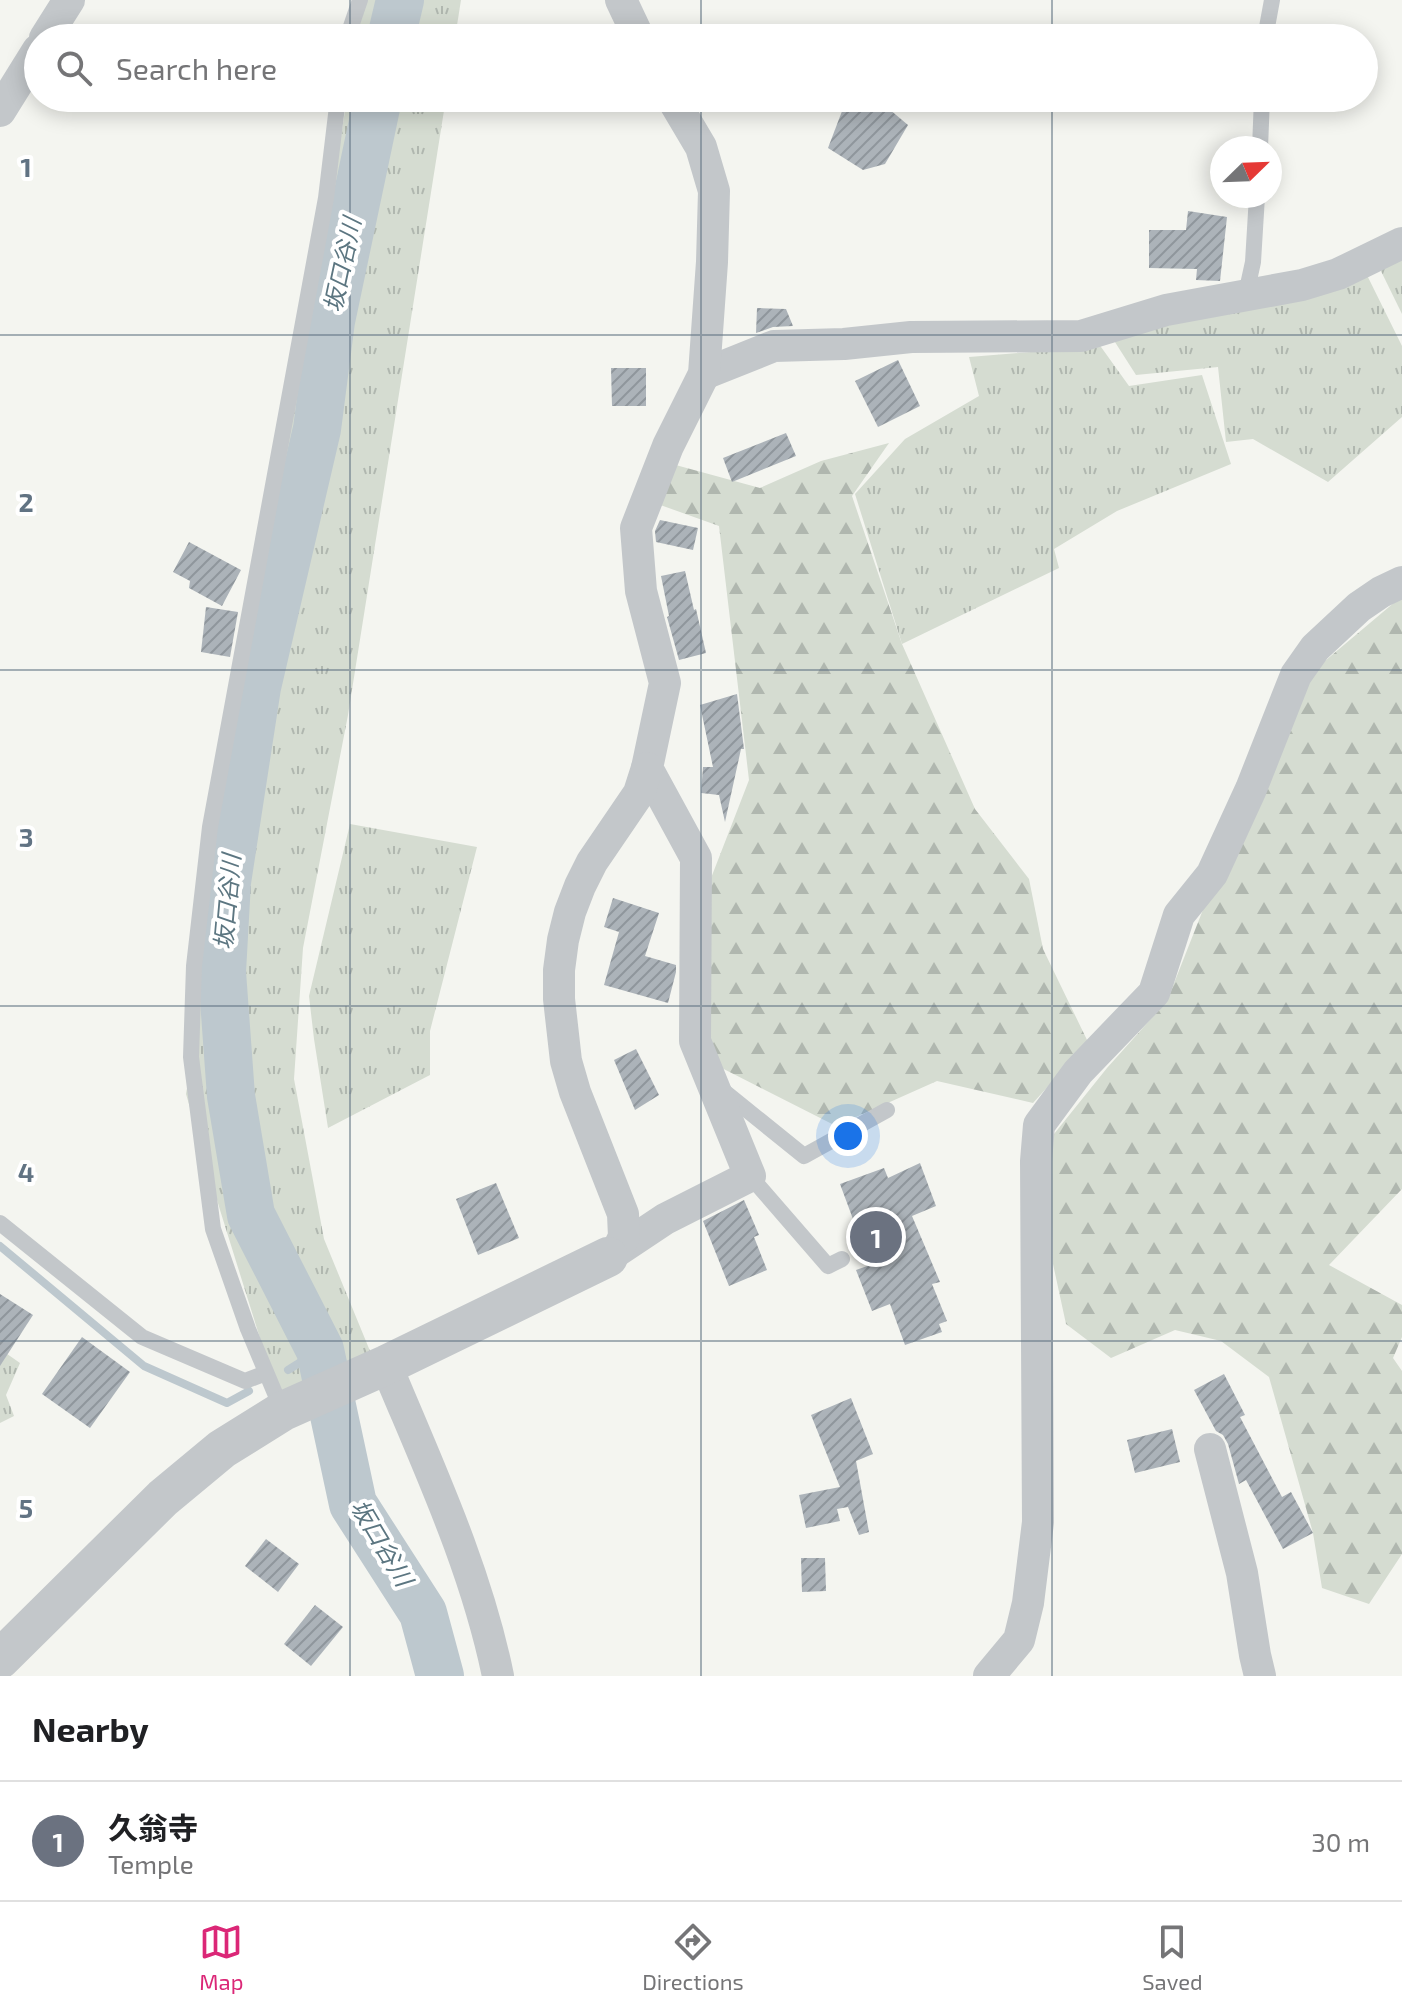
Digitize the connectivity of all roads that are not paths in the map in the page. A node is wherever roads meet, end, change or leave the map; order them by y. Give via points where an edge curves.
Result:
1 (69, 0) edge
2 (360, 0) edge
3 (621, 0) edge
4 (1272, 0) edge
5 (54, 24) edge
6 (352, 24) edge
7 (632, 24) edge
8 (1268, 24) edge
9 (24, 72) edge
10 (0, 111) edge
11 (336, 112) edge
12 (680, 112) edge
13 (1261, 112) edge
14 (1260, 136) edge
15 (1256, 208) edge
16 (1402, 243) edge
17 (1246, 294) junction
18 (704, 374) junction
19 (1402, 582) edge
20 (647, 768) junction
21 (711, 1080) junction
22 (887, 1110) dead end
23 (750, 1176) junction
24 (0, 1223) edge
25 (608, 1257) junction
26 (842, 1259) dead end
27 (380, 1367) junction
28 (266, 1373) junction
29 (291, 1408) junction
30 (1210, 1449) dead end
31 (0, 1659) edge
32 (498, 1676) edge
33 (989, 1676) edge
34 (1260, 1676) edge

1 - 5 street
2 - 6 lane
3 - 7 street
4 - 8 lane
9 - 10 street
11 - 28 lane via 326,198 210,827 194,966 191,1057 213,1229
12 - 18 street via 701,147 714,191
13 - 14 lane
15 - 17 lane
16 - 17 street via 1338,274
17 - 18 street via 1166,310 1081,336 911,337 774,346
18 - 20 street via 636,528 641,591 665,683
19 - 33 street via 1359,607 1315,648 1296,675 1212,874 1179,915 1154,993 1078,1072 1039,1125 1038,1522 1019,1640
20 - 21 street via 696,858 695,1041
20 - 25 street via 639,793 580,886 559,970 566,1061 623,1214 624,1237
21 - 22 lane via 804,1156
21 - 23 street
23 - 25 street via 665,1219
23 - 26 lane via 828,1266
24 - 28 lane via 142,1337 245,1381
25 - 27 street
27 - 29 street
27 - 32 street via 456,1535
28 - 29 lane
29 - 31 street via 222,1449 163,1498
30 - 34 street via 1242,1573

